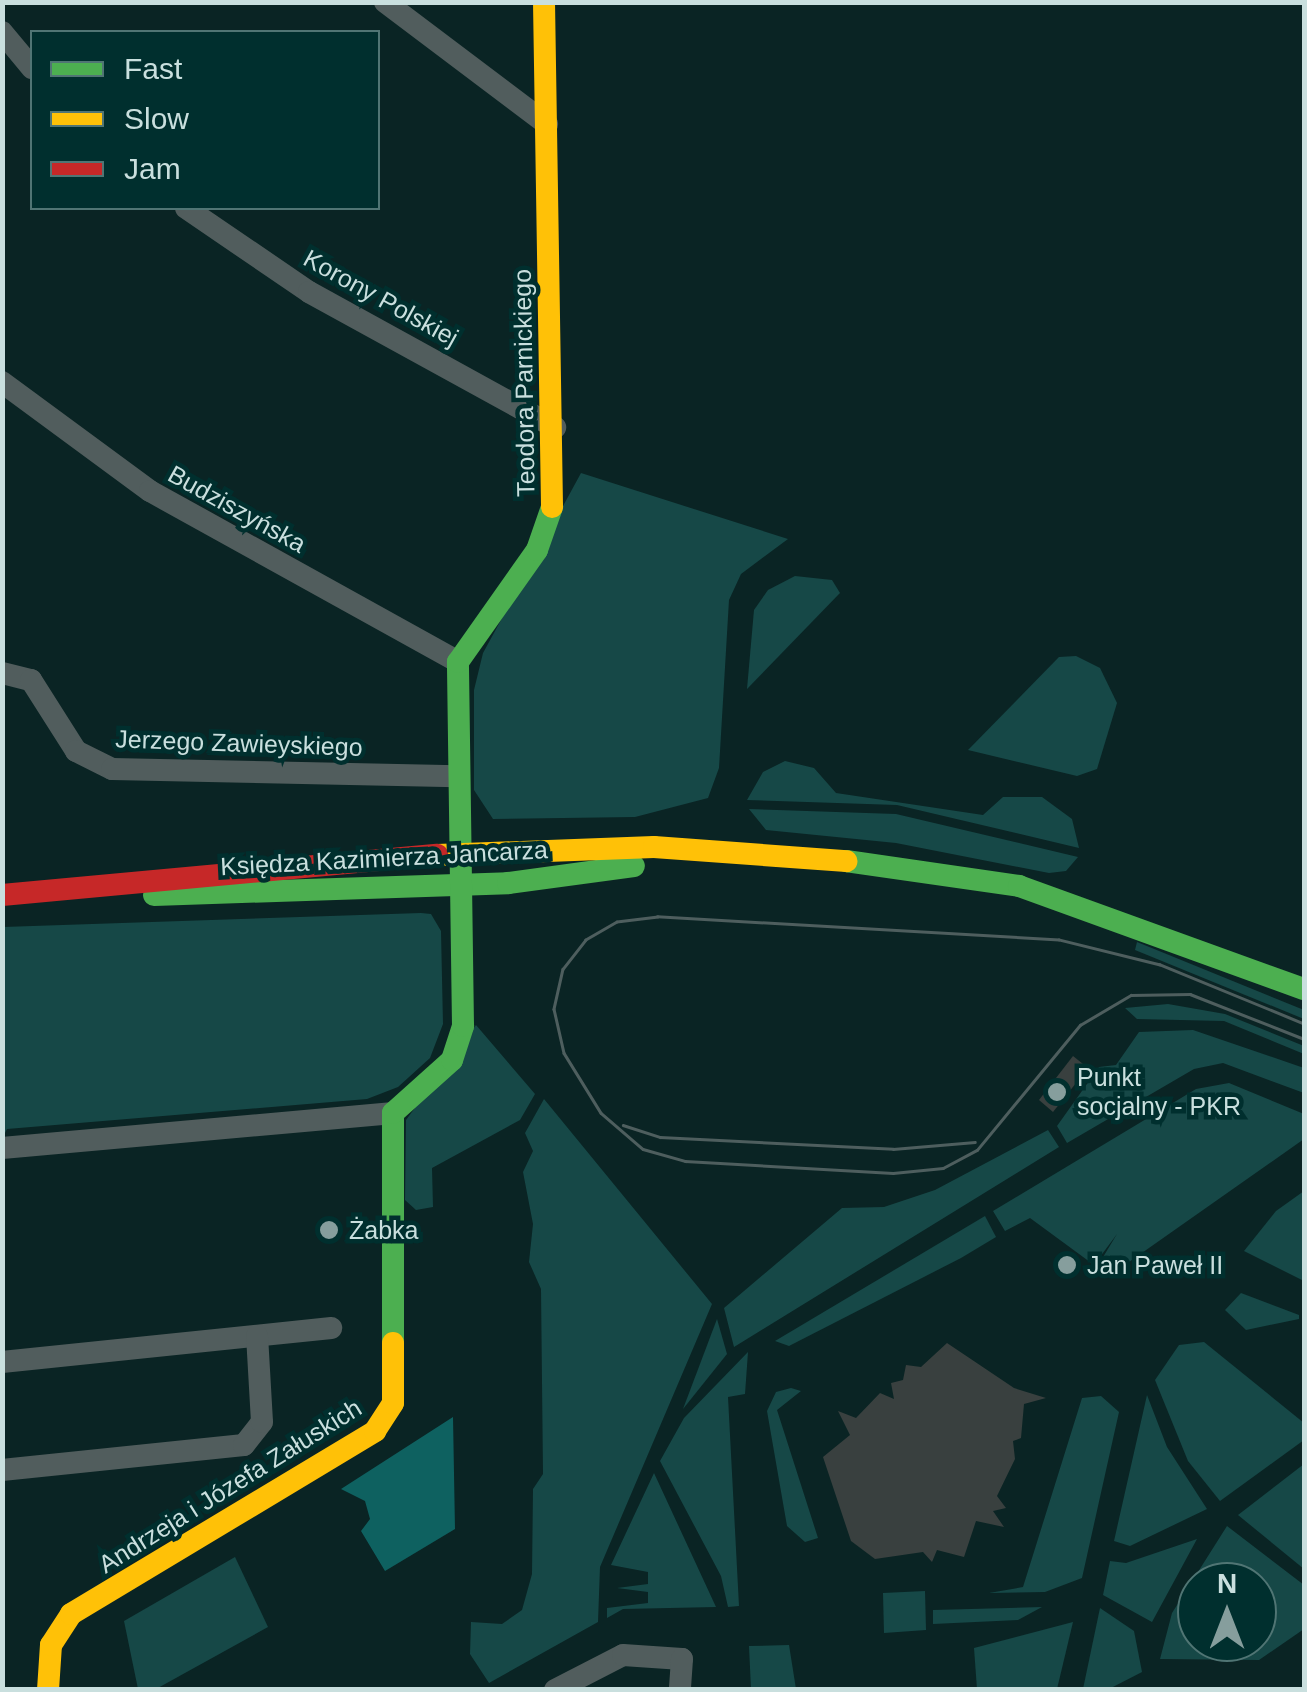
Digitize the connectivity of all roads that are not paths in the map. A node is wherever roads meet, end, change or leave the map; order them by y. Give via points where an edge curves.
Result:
1 (385, 2) edge
2 (544, 2) edge
3 (2, 32) edge
4 (30, 66) edge
5 (547, 124) junction
6 (189, 210) edge
7 (2, 382) edge
8 (555, 427) junction
9 (458, 662) junction
10 (2, 673) edge
11 (458, 776) junction
12 (732, 852) junction
13 (459, 854) junction
14 (460, 884) junction
15 (36, 893) junction
16 (2, 895) edge
17 (1304, 990) edge
18 (393, 1113) junction
19 (2, 1148) edge
20 (331, 1328) dead end
21 (257, 1336) junction
22 (2, 1362) edge
23 (2, 1470) edge
24 (48, 1690) edge
25 (555, 1690) edge
26 (680, 1690) edge

1 - 5 street
2 - 5 street, Teodora Parnickiego
3 - 4 street
5 - 8 street, Teodora Parnickiego
6 - 8 street, Korony Polskiej via 309,292
7 - 9 street, Budziszyńska via 150,492
8 - 9 street, Teodora Parnickiego via 549,525
9 - 11 street
10 - 11 street, Jerzego Zawieyskiego via 31,680 76,751 112,769
11 - 13 street
12 - 13 street, Księdza Kazimierza Jancarza
12 - 14 street, Księdza Kazimierza Jancarza
12 - 17 street, Księdza Kazimierza Jancarza via 842,856 1019,886
13 - 14 street
13 - 15 street, Księdza Kazimierza Jancarza
14 - 15 street, Księdza Kazimierza Jancarza via 200,896
14 - 18 street via 460,1041 438,1078
15 - 16 street, Księdza Kazimierza Jancarza
18 - 19 street
18 - 24 street, Andrzeja i Józefa Załuskich via 396,1382 385,1422 71,1614 51,1645
20 - 21 street
21 - 22 street
21 - 23 street via 262,1422 244,1445
25 - 26 street via 623,1655 682,1658

